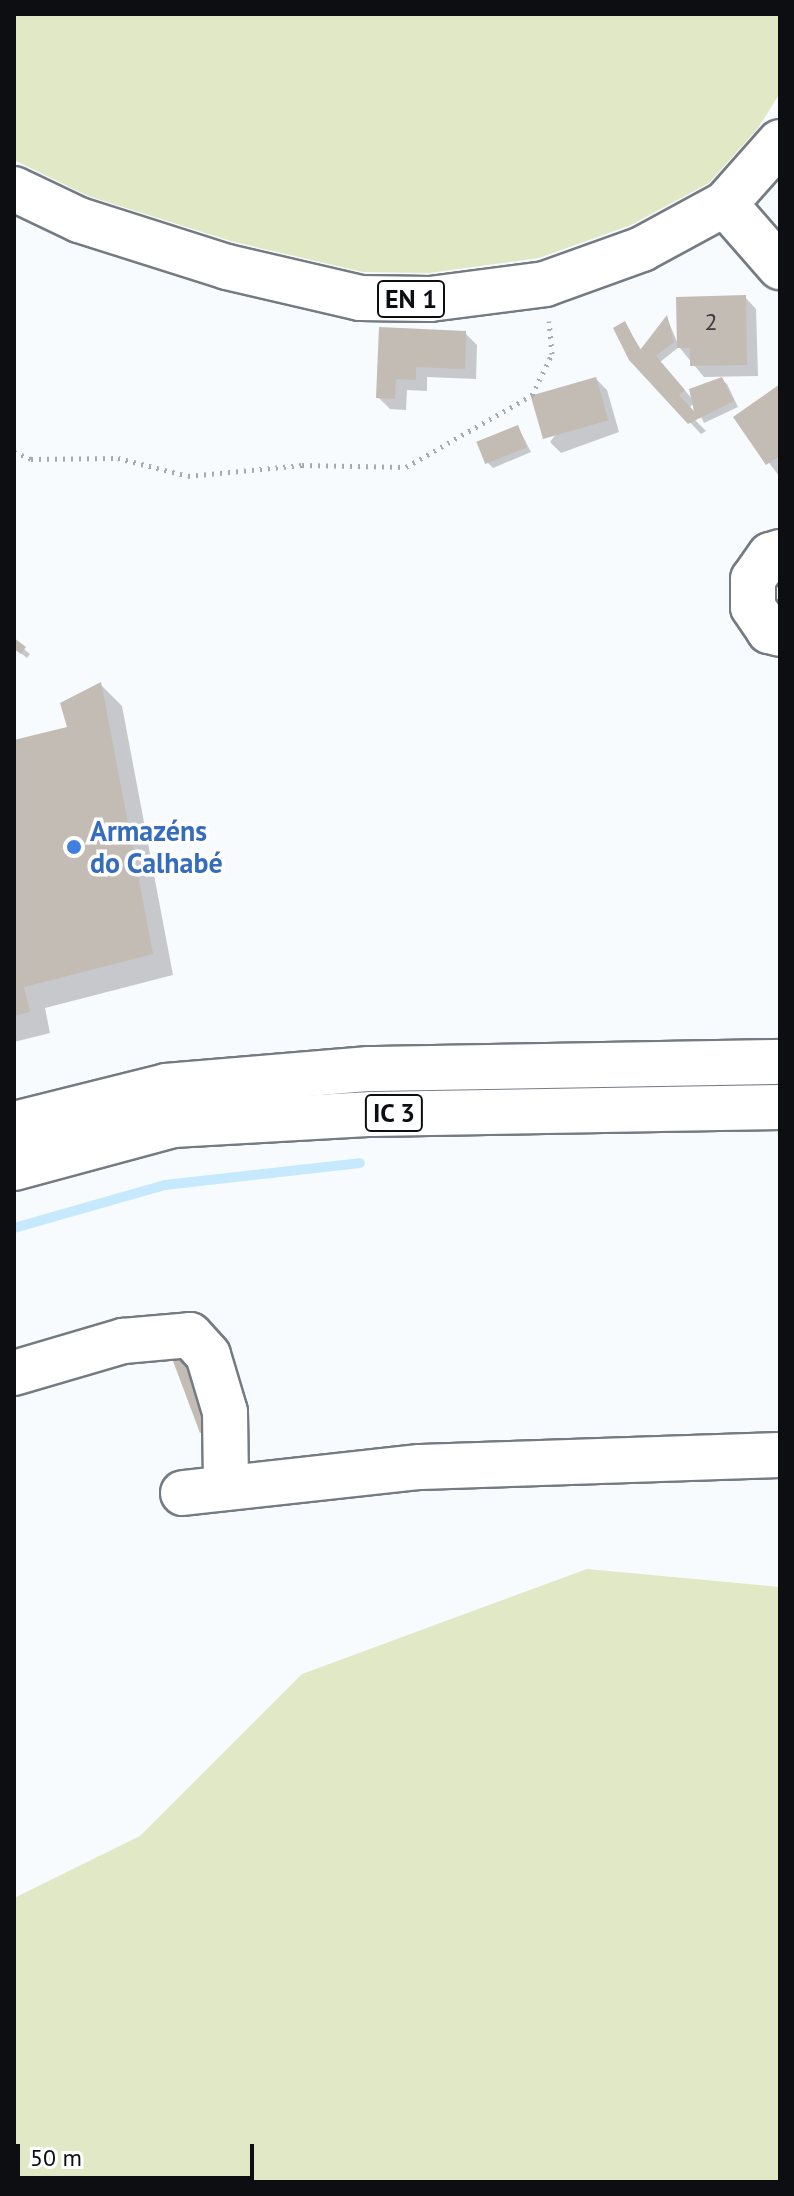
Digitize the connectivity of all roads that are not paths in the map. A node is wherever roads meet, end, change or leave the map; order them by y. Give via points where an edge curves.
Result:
1 (780, 142) edge
2 (14, 189) edge
3 (725, 204) junction
4 (780, 267) edge
5 (780, 552) edge
6 (780, 634) edge
7 (780, 1062) edge
8 (780, 1107) edge
9 (14, 1124) edge
10 (14, 1168) edge
11 (14, 1373) edge
12 (780, 1455) edge
13 (226, 1488) junction
14 (183, 1493) dead end

1 - 3 main road, EN 1
2 - 3 main road, EN 1 via 94,225 227,267 360,298 430,299 545,284 642,249
3 - 4 main road
5 - 6 main road via 770,555 753,579 753,607 769,631
7 - 9 main road, IC 3 via 353,1070 166,1086
8 - 10 main road, IC 3 via 372,1114 173,1125
11 - 13 main road via 123,1341 190,1335 208,1355 225,1412
12 - 13 main road via 420,1467
13 - 14 main road

